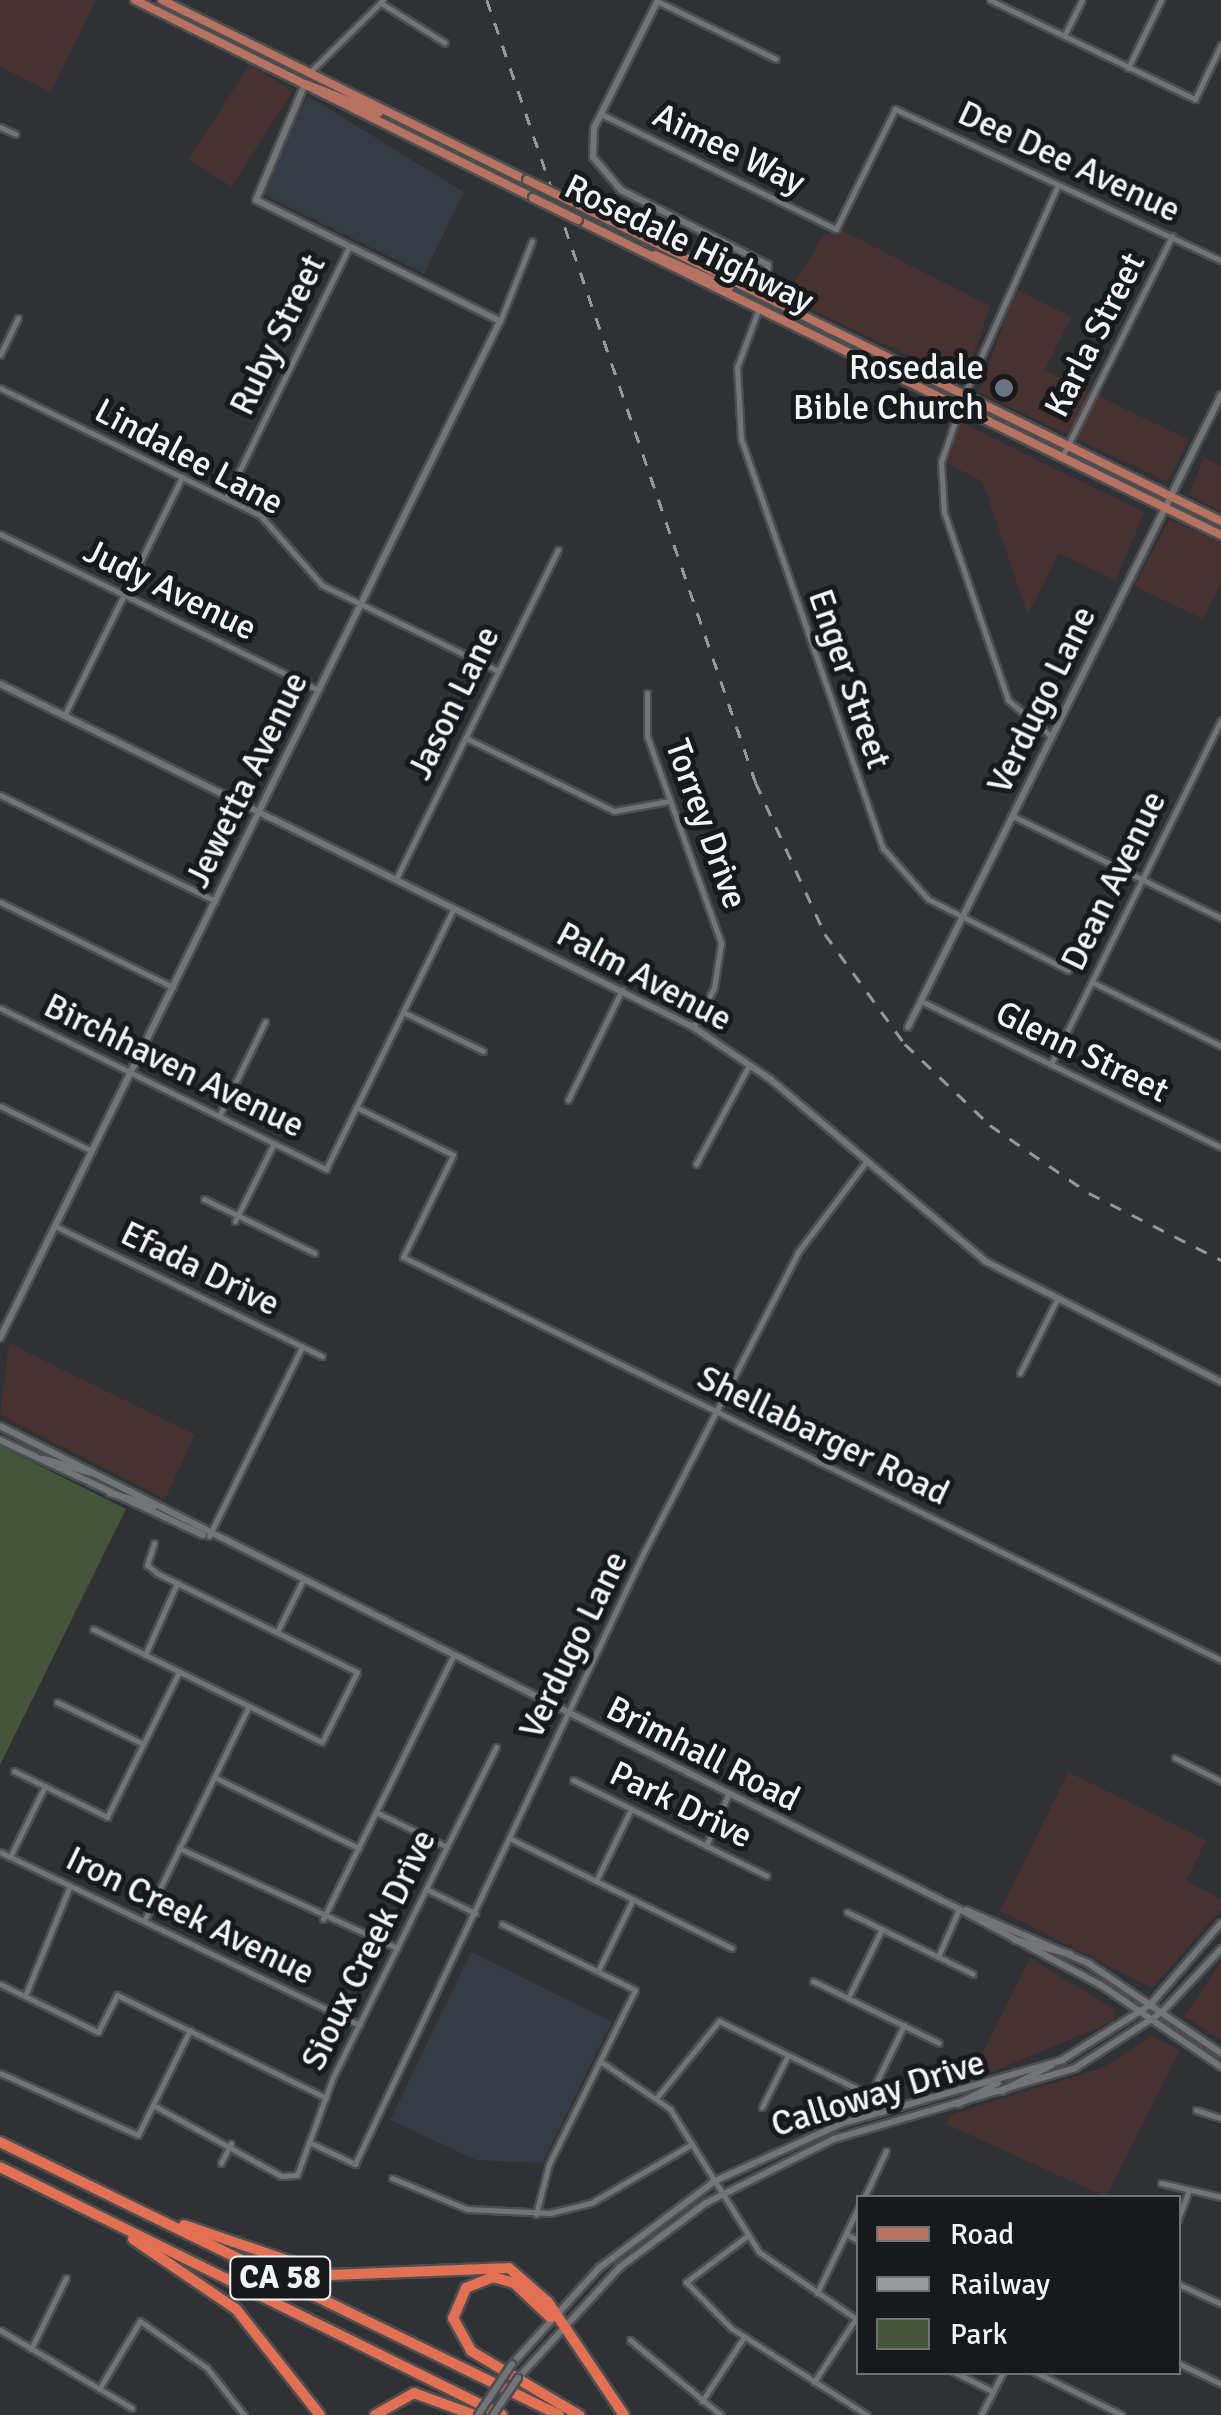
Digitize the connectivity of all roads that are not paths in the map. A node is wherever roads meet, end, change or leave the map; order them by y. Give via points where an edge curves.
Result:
1 (134, 0) edge
2 (162, 0) edge
3 (658, 0) edge
4 (990, 0) edge
5 (1082, 0) edge
6 (1161, 0) edge
7 (382, 1) edge
8 (1064, 36) junction
9 (444, 43) dead end
10 (1221, 45) edge
11 (228, 46) junction
12 (776, 60) dead end
13 (1128, 68) junction
14 (310, 72) junction
15 (305, 84) junction
16 (600, 114) junction
17 (0, 126) edge
18 (16, 134) dead end
19 (434, 135) junction
20 (1057, 188) junction
21 (836, 230) joint
22 (1172, 236) junction
23 (532, 241) dead end
24 (349, 247) junction
25 (646, 254) junction
26 (1221, 260) edge
27 (764, 297) junction
28 (758, 308) junction
29 (18, 318) dead end
30 (500, 321) junction
31 (834, 332) junction
32 (0, 355) edge
33 (881, 368) junction
34 (0, 388) edge
35 (964, 395) junction
36 (1221, 395) edge
37 (960, 406) junction
38 (1014, 421) junction
39 (1067, 446) junction
40 (1062, 456) junction
41 (182, 477) junction
42 (1170, 496) junction
43 (226, 498) junction
44 (1164, 507) junction
45 (1221, 521) edge
46 (0, 534) edge
47 (1221, 534) edge
48 (558, 550) dead end
49 (124, 594) junction
50 (361, 604) junction
51 (498, 672) junction
52 (0, 684) edge
53 (318, 690) junction
54 (647, 693) dead end
55 (64, 716) junction
56 (1221, 720) edge
57 (1052, 737) junction
58 (465, 738) junction
59 (1, 798) edge
60 (669, 801) junction
61 (259, 810) junction
62 (1013, 816) junction
63 (396, 879) junction
64 (1142, 879) junction
65 (215, 901) junction
66 (0, 902) edge
67 (454, 908) junction
68 (962, 918) junction
69 (1221, 918) edge
70 (1068, 970) dead end
71 (1092, 982) junction
72 (173, 987) junction
73 (622, 990) junction
74 (922, 1001) junction
75 (0, 1008) edge
76 (403, 1012) junction
77 (265, 1022) dead end
78 (693, 1026) junction
79 (908, 1028) dead end
80 (1221, 1046) edge
81 (482, 1051) dead end
82 (750, 1064) junction
83 (1051, 1064) junction
84 (131, 1072) junction
85 (568, 1100) dead end
86 (0, 1106) edge
87 (356, 1108) junction
88 (219, 1116) junction
89 (274, 1143) junction
90 (1221, 1147) edge
91 (92, 1151) junction
92 (866, 1163) junction
93 (696, 1164) dead end
94 (204, 1198) dead end
95 (235, 1221) junction
96 (56, 1226) junction
97 (314, 1253) dead end
98 (1056, 1301) junction
99 (0, 1338) edge
100 (302, 1347) junction
101 (322, 1356) dead end
102 (1020, 1373) dead end
103 (1221, 1382) edge
104 (719, 1412) junction
105 (0, 1426) edge
106 (0, 1440) edge
107 (38, 1458) junction
108 (94, 1472) junction
109 (110, 1494) junction
110 (160, 1506) junction
111 (209, 1536) junction
112 (154, 1543) dead end
113 (302, 1582) junction
114 (178, 1583) junction
115 (93, 1629) dead end
116 (277, 1632) junction
117 (145, 1655) junction
118 (452, 1656) junction
119 (1221, 1660) edge
120 (179, 1672) junction
121 (57, 1702) dead end
122 (249, 1706) junction
123 (567, 1714) junction
124 (143, 1744) junction
125 (496, 1747) dead end
126 (1174, 1758) dead end
127 (14, 1771) dead end
128 (214, 1777) junction
129 (573, 1780) dead end
130 (1221, 1781) edge
131 (45, 1786) junction
132 (728, 1795) junction
133 (631, 1809) junction
134 (376, 1812) junction
135 (510, 1839) junction
136 (706, 1846) junction
137 (446, 1847) junction
138 (180, 1848) junction
139 (358, 1848) junction
140 (0, 1852) edge
141 (10, 1857) junction
142 (767, 1876) dead end
143 (596, 1880) junction
144 (70, 1886) junction
145 (426, 1889) junction
146 (633, 1899) junction
147 (959, 1908) junction
148 (848, 1912) dead end
149 (475, 1913) junction
150 (144, 1919) junction
151 (323, 1919) junction
152 (1221, 1923) edge
153 (502, 1924) dead end
154 (882, 1929) junction
155 (1009, 1939) junction
156 (397, 1948) junction
157 (732, 1948) dead end
158 (1221, 1949) edge
159 (1070, 1954) junction
160 (938, 1956) junction
161 (598, 1971) junction
162 (973, 1974) dead end
163 (813, 1981) dead end
164 (0, 1984) edge
165 (24, 1996) junction
166 (848, 1998) junction
167 (1150, 2005) junction
168 (1139, 2013) junction
169 (1162, 2013) junction
170 (1151, 2021) junction
171 (359, 2025) junction
172 (904, 2025) junction
173 (190, 2030) junction
174 (939, 2042) dead end
175 (1221, 2053) edge
176 (788, 2054) junction
177 (600, 2061) junction
178 (1052, 2064) junction
179 (1221, 2067) edge
180 (0, 2073) edge
181 (999, 2082) junction
182 (1000, 2094) junction
183 (658, 2096) junction
184 (326, 2098) junction
185 (958, 2104) junction
186 (153, 2105) junction
187 (762, 2107) dead end
188 (1196, 2110) dead end
189 (1221, 2118) edge
190 (0, 2142) edge
191 (231, 2143) junction
192 (313, 2144) junction
193 (692, 2144) junction
194 (886, 2151) dead end
195 (221, 2162) dead end
196 (0, 2167) edge
197 (392, 2178) dead end
198 (715, 2181) junction
199 (1161, 2183) dead end
200 (1189, 2190) junction
201 (722, 2194) junction
202 (865, 2195) edge
203 (1221, 2197) edge
204 (126, 2204) junction
205 (1181, 2211) edge
206 (856, 2212) edge
207 (536, 2214) junction
208 (108, 2222) junction
209 (846, 2234) junction
210 (747, 2236) junction
211 (856, 2239) edge
212 (66, 2278) dead end
213 (1181, 2285) edge
214 (816, 2293) junction
215 (1221, 2304) edge
216 (553, 2314) junction
217 (856, 2318) edge
218 (856, 2320) edge
219 (562, 2323) junction
220 (0, 2330) edge
221 (744, 2337) junction
222 (630, 2340) dead end
223 (31, 2349) junction
224 (1181, 2364) edge
225 (960, 2375) edge
226 (1001, 2375) edge
227 (1040, 2375) edge
228 (814, 2382) junction
229 (1221, 2384) edge
230 (99, 2389) junction
231 (992, 2391) junction
232 (702, 2402) junction
233 (132, 2408) dead end
234 (244, 2415) edge
235 (320, 2415) edge
236 (375, 2415) edge
237 (476, 2415) edge
238 (492, 2415) edge
239 (502, 2415) edge
240 (560, 2415) edge
241 (579, 2415) edge
242 (624, 2415) edge
243 (721, 2415) edge
244 (867, 2415) edge
245 (981, 2415) edge
246 (1122, 2415) edge

1 - 11 main road, Rosedale Highway
2 - 14 main road, Rosedale Highway
3 - 12 street
3 - 16 street
4 - 8 street
5 - 8 street
6 - 13 street
7 - 9 street
7 - 14 street
8 - 13 street
10 - 13 street via 1195,99
11 - 14 main road
11 - 15 main road, Rosedale Highway
14 - 19 main road, Rosedale Highway
15 - 19 main road
15 - 24 street via 256,200
15 - 25 main road, Rosedale Highway, bridge
16 - 21 street, Aimee Way
16 - 27 street via 592,148 606,179 766,264 772,276
17 - 18 street
19 - 27 main road, Rosedale Highway, bridge
20 - 21 street, Dee Dee Avenue via 896,109
20 - 22 street, Dee Dee Avenue
20 - 35 street
22 - 26 street, Dee Dee Avenue
22 - 39 street, Karla Street
23 - 30 street, Jewetta Avenue
24 - 30 street
24 - 43 street, Ruby Street
25 - 27 main road
25 - 28 main road, Rosedale Highway
27 - 31 main road, Rosedale Highway
28 - 31 main road
28 - 33 main road, Rosedale Highway
28 - 68 street, Enger Street via 736,381 741,439 876,835 906,881
29 - 32 street
30 - 50 street, Jewetta Avenue
31 - 35 main road, Rosedale Highway
33 - 35 main road
33 - 37 main road, Rosedale Highway
34 - 41 street, Lindalee Lane
35 - 38 main road, Rosedale Highway
36 - 42 street, Verdugo Lane
37 - 38 main road
37 - 40 main road, Rosedale Highway
37 - 57 street via 941,462 944,512 1008,700
38 - 39 main road, Rosedale Highway
39 - 40 street, Karla Street
39 - 42 main road, Rosedale Highway
40 - 44 main road, Rosedale Highway
41 - 43 street, Lindalee Lane
41 - 49 street
42 - 44 street, Verdugo Lane
42 - 45 main road, Rosedale Highway
43 - 50 street, Lindalee Lane via 277,528 316,580
44 - 47 main road, Rosedale Highway
44 - 57 street, Verdugo Lane
46 - 49 street, Judy Avenue
48 - 51 street, Jason Lane
49 - 53 street, Judy Avenue
49 - 55 street
50 - 51 street, Lindalee Lane
50 - 53 street, Jewetta Avenue
51 - 58 street, Jason Lane
52 - 55 street, Palm Avenue
53 - 61 street, Jewetta Avenue
54 - 60 street, Torrey Drive via 645,727
55 - 61 street, Palm Avenue
56 - 64 street, Dean Avenue
57 - 62 street, Verdugo Lane
58 - 60 street via 614,811
58 - 63 street, Jason Lane
59 - 65 street
60 - 78 street, Torrey Drive via 720,943 714,988
61 - 63 street, Palm Avenue
61 - 65 street, Jewetta Avenue
62 - 64 street
62 - 68 street, Verdugo Lane
63 - 67 street, Palm Avenue
64 - 69 street
64 - 71 street, Dean Avenue
65 - 72 street, Jewetta Avenue
66 - 72 street
67 - 73 street, Palm Avenue
67 - 76 street
68 - 70 street, Enger Street
68 - 74 street, Verdugo Lane
71 - 80 street
71 - 83 street, Dean Avenue
72 - 84 street, Jewetta Avenue
73 - 78 street, Palm Avenue
73 - 85 street
74 - 79 street, Verdugo Lane
74 - 83 street, Glenn Street
75 - 84 street, Birchhaven Avenue
76 - 81 street
76 - 87 street
77 - 88 street
78 - 82 street, Palm Avenue
82 - 92 street, Palm Avenue
82 - 93 street
83 - 90 street, Glenn Street
84 - 88 street, Birchhaven Avenue
84 - 91 street, Jewetta Avenue
86 - 91 street
87 - 89 street, Birchhaven Avenue via 326,1169
87 - 104 street, Shellabarger Road via 454,1155 404,1257
88 - 89 street, Birchhaven Avenue
89 - 95 street
91 - 96 street, Jewetta Avenue
92 - 98 street, Palm Avenue via 966,1248
92 - 104 street, Verdugo Lane via 808,1234
94 - 95 street
95 - 97 street
96 - 99 street, Jewetta Avenue
96 - 100 street, Efada Drive
98 - 102 street
98 - 103 street, Palm Avenue
100 - 101 street, Efada Drive
100 - 111 street
104 - 119 street, Shellabarger Road
104 - 123 street, Verdugo Lane
105 - 108 street, Brimhall Road
106 - 107 street, Brimhall Road
107 - 108 street
107 - 109 street, Brimhall Road
108 - 110 street, Brimhall Road
109 - 110 street
109 - 111 street, Brimhall Road
110 - 111 street, Brimhall Road
111 - 113 street, Brimhall Road
112 - 114 street via 147,1565
113 - 116 street
113 - 118 street, Brimhall Road
114 - 116 street
114 - 117 street
115 - 117 street
116 - 122 street via 357,1672 322,1742
117 - 120 street
118 - 123 street, Brimhall Road
118 - 134 street
120 - 122 street
120 - 124 street
121 - 124 street
122 - 128 street
123 - 132 street, Brimhall Road
123 - 135 street, Verdugo Lane
124 - 131 street via 107,1817
125 - 137 street, Sioux Creek Drive
126 - 130 street
127 - 131 street
128 - 138 street
128 - 139 street
129 - 133 street, Park Drive
131 - 141 street
132 - 136 street
132 - 147 street, Brimhall Road
133 - 136 street, Park Drive
133 - 143 street
134 - 137 street
134 - 139 street
135 - 143 street
135 - 149 street, Verdugo Lane
136 - 142 street, Park Drive
137 - 145 street, Sioux Creek Drive
138 - 150 street
138 - 151 street
139 - 151 street
140 - 141 street, Iron Creek Avenue
141 - 144 street, Iron Creek Avenue
143 - 146 street
144 - 150 street, Iron Creek Avenue
144 - 165 street
145 - 149 street
145 - 156 street, Sioux Creek Drive
146 - 157 street
146 - 161 street
147 - 155 street, Brimhall Road
147 - 159 street, Brimhall Road
147 - 160 street
148 - 154 street
149 - 192 street, Verdugo Lane via 355,2164
150 - 171 street, Iron Creek Avenue
151 - 156 street
152 - 167 street, Calloway Drive
153 - 161 street
154 - 160 street
154 - 166 street
155 - 159 street
155 - 168 street, Brimhall Road
156 - 171 street, Sioux Creek Drive
158 - 169 street, Calloway Drive
159 - 167 street, Brimhall Road
160 - 162 street
161 - 177 street via 635,1990
163 - 166 street
164 - 165 street
165 - 173 street via 98,2032 116,1994
166 - 172 street
167 - 168 street, Calloway Drive
167 - 169 street, Brimhall Road
168 - 170 street, Brimhall Road
168 - 178 street, Calloway Drive
169 - 170 street, Calloway Drive
169 - 175 street, Brimhall Road
170 - 179 street, Brimhall Road
170 - 182 street, Calloway Drive via 1075,2068
171 - 184 street, Sioux Creek Drive
172 - 174 street
172 - 176 street via 870,2095
173 - 184 street
173 - 186 street
176 - 183 street via 719,2020
176 - 187 street
177 - 183 street
177 - 207 street via 544,2176
178 - 181 street, Calloway Drive
178 - 182 street
180 - 186 street via 138,2135
181 - 185 street
181 - 198 street, Calloway Drive via 844,2123
182 - 185 street, Calloway Drive
183 - 193 street
184 - 192 street, Sioux Creek Drive
185 - 201 street, Calloway Drive via 834,2139
186 - 191 street
188 - 189 street
190 - 204 highway, CA 58
191 - 192 street, Sioux Creek Drive via 294,2177
191 - 195 street
193 - 198 street
193 - 207 street via 591,2203
194 - 202 street
196 - 208 highway, CA 58
197 - 207 street via 467,2209
198 - 201 street
198 - 216 street, Calloway Drive
199 - 200 street
200 - 203 street
200 - 205 street
201 - 210 street
201 - 219 street, Calloway Drive via 637,2251
204 - 216 highway via 330,2276 503,2266
204 - 240 highway, CA 58
206 - 209 street
208 - 235 highway via 226,2300
208 - 239 highway, CA 58
209 - 211 street
209 - 214 street
210 - 214 street
210 - 221 street via 686,2282
212 - 223 street
213 - 215 street
214 - 217 street
216 - 219 highway
216 - 237 street, Calloway Drive, bridge
216 - 241 highway via 514,2283 493,2277 466,2288 453,2318 471,2351
218 - 228 street
219 - 238 street, Calloway Drive, bridge
219 - 242 highway
220 - 223 street
221 - 228 street
221 - 232 street
222 - 232 street
223 - 230 street
224 - 229 street
225 - 231 street
226 - 231 street
227 - 246 street
228 - 244 street
230 - 233 street
230 - 234 street via 140,2322 207,2368
231 - 245 street
232 - 243 street
236 - 237 highway via 407,2393

